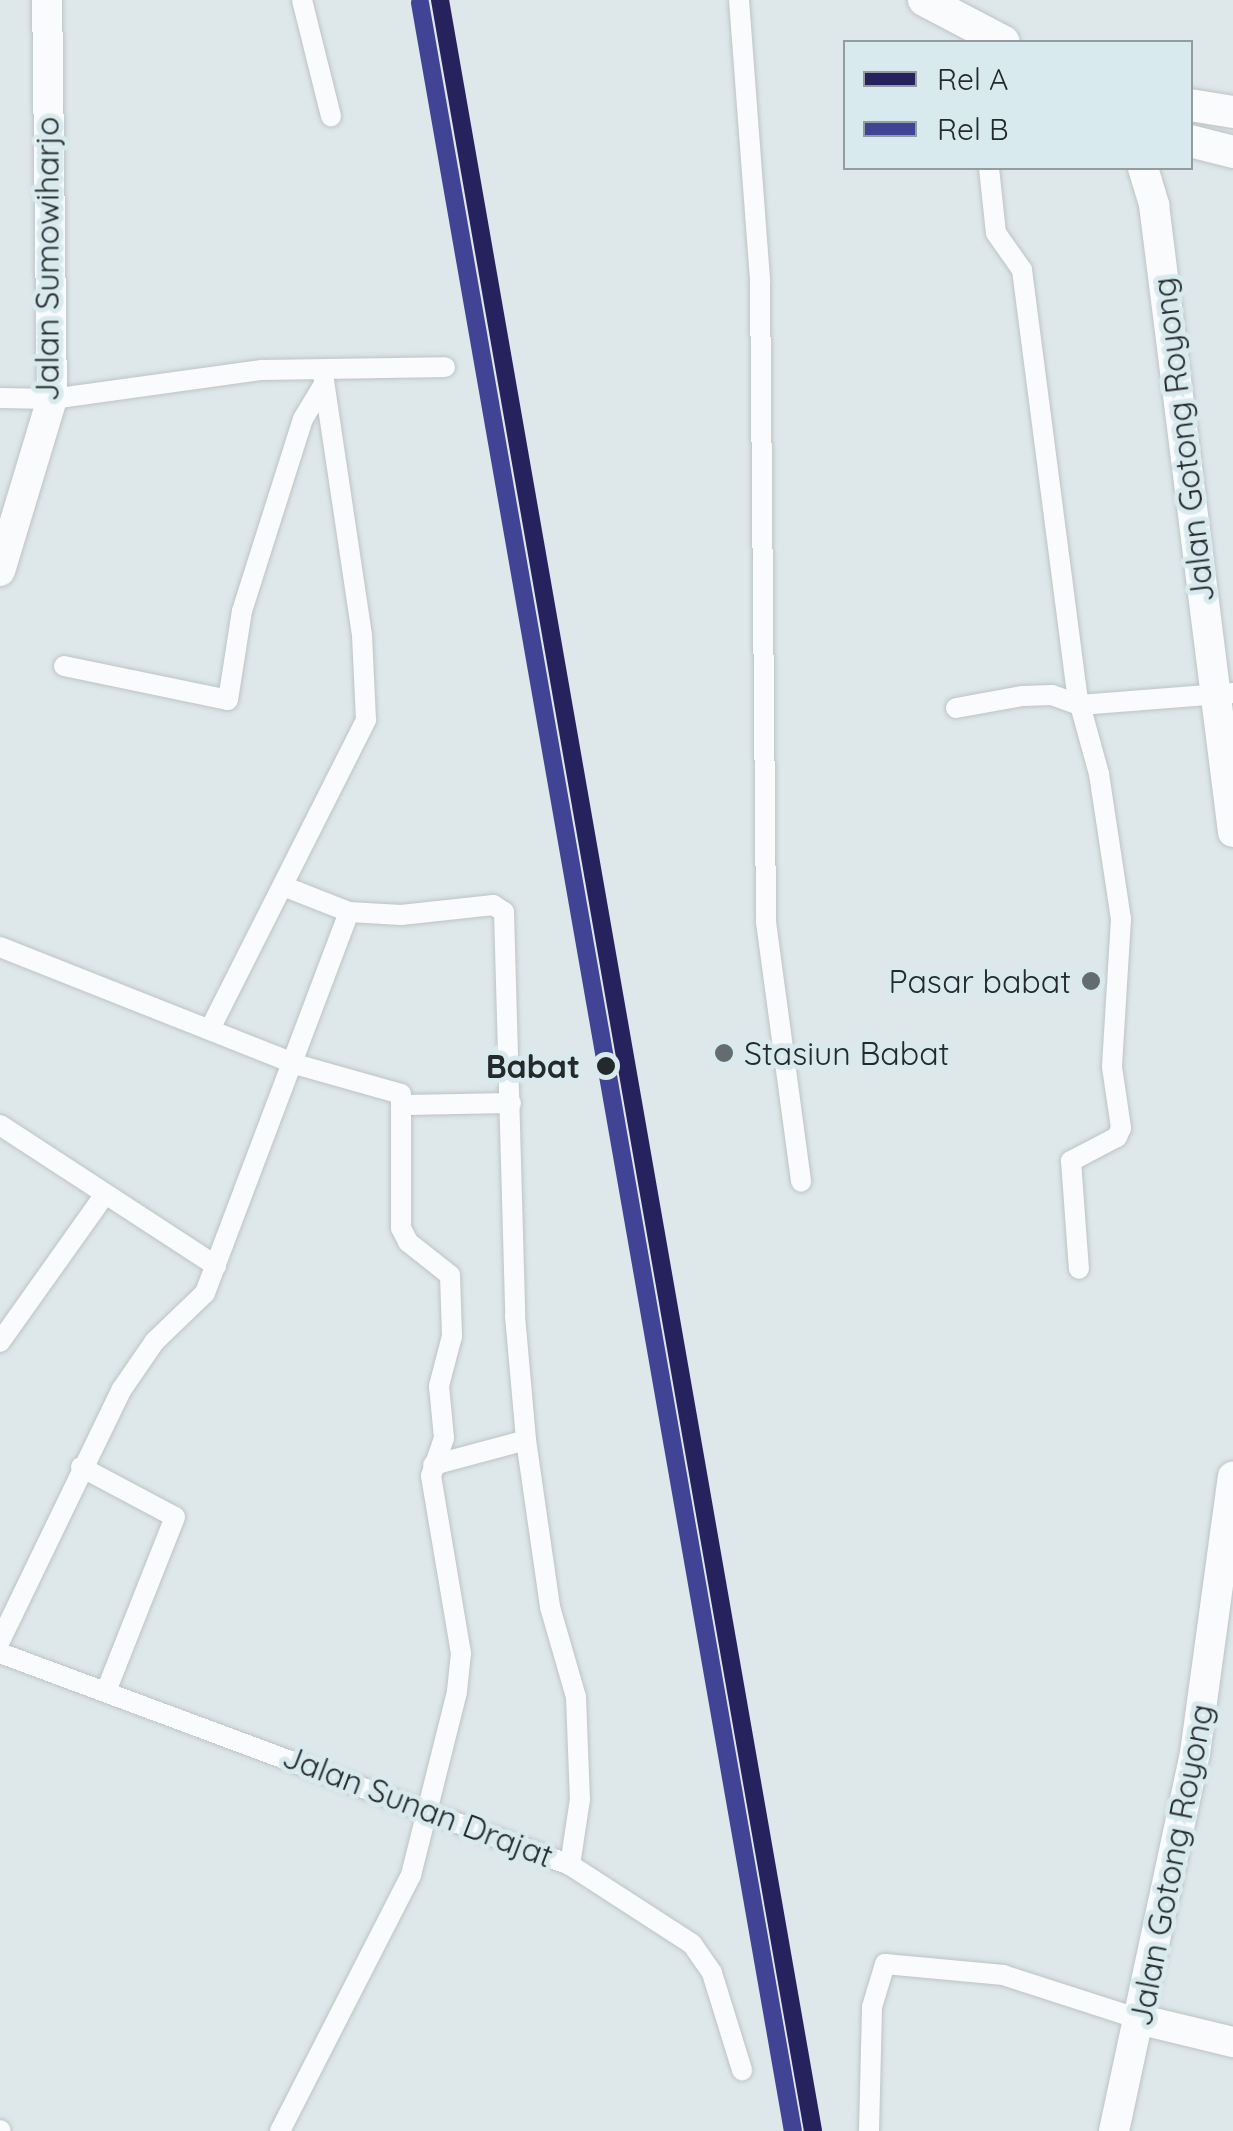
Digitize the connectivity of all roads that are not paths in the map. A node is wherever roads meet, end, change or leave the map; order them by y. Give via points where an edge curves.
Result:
1 (47, 0) edge
2 (302, 0) edge
3 (739, 0) edge
4 (924, 0) edge
5 (990, 39) edge
6 (1193, 105) edge
7 (1233, 112) edge
8 (331, 116) dead end
9 (1193, 142) edge
10 (1233, 152) edge
11 (989, 170) edge
12 (1144, 170) edge
13 (445, 367) dead end
14 (323, 379) junction
15 (0, 398) edge
16 (52, 398) junction
17 (0, 571) edge
18 (64, 666) dead end
19 (1223, 693) edge
20 (1080, 705) junction
21 (956, 708) dead end
22 (1232, 822) edge
23 (283, 886) junction
24 (349, 912) junction
25 (0, 947) edge
26 (212, 1026) junction
27 (296, 1064) junction
28 (511, 1103) junction
29 (404, 1104) junction
30 (1, 1127) edge
31 (801, 1182) dead end
32 (103, 1198) junction
33 (216, 1266) junction
34 (1079, 1269) dead end
35 (0, 1342) edge
36 (526, 1440) junction
37 (432, 1465) junction
38 (81, 1468) junction
39 (1233, 1478) edge
40 (0, 1641) edge
41 (0, 1653) edge
42 (106, 1689) junction
43 (428, 1807) junction
44 (570, 1865) junction
45 (1142, 2020) junction
46 (1233, 2042) edge
47 (742, 2070) dead end
48 (280, 2131) edge
49 (868, 2131) edge
50 (1114, 2131) edge

1 - 16 street, Jalan Sumowiharjo
2 - 8 street
3 - 31 street via 760,282 766,922
4 - 5 main road
6 - 7 main road
9 - 10 main road
11 - 20 street via 996,233 1022,270
12 - 19 street, Jalan Gotong Royong via 1154,205
13 - 14 street
14 - 16 street via 262,370
14 - 18 street via 303,419 242,611 228,700
14 - 23 street via 362,635 366,720
15 - 16 street
16 - 17 street, Jalan Sumowiharjo
19 - 20 street
19 - 22 street, Jalan Gotong Royong
20 - 21 street via 1023,696
20 - 34 street via 1099,774 1121,919 1112,1066 1122,1106 1117,1137 1071,1161
23 - 24 street
23 - 26 street
24 - 27 street
24 - 28 street via 400,915 493,905 504,912
25 - 26 street
26 - 27 street
27 - 29 street via 396,1091
27 - 33 street
28 - 29 street
28 - 36 street via 515,1316
29 - 37 street via 403,1234 450,1275 452,1336 438,1386 444,1438
30 - 32 street
32 - 33 street
32 - 35 street
33 - 38 street via 205,1293 143,1357
36 - 37 street
36 - 44 street via 550,1606 576,1698 580,1798
37 - 43 street via 461,1653
38 - 40 street
38 - 42 street via 175,1519
39 - 45 street, Jalan Gotong Royong via 1195,1753
41 - 42 street, Jalan Sunan Drajat
42 - 43 street, Jalan Sunan Drajat
43 - 44 street, Jalan Sunan Drajat
43 - 48 street via 410,1875
44 - 47 street, Jalan Sunan Drajat via 692,1944 712,1973
45 - 46 street
45 - 49 street via 1003,1975 897,1960 885,1964 872,2007
45 - 50 street, Jalan Gotong Royong

